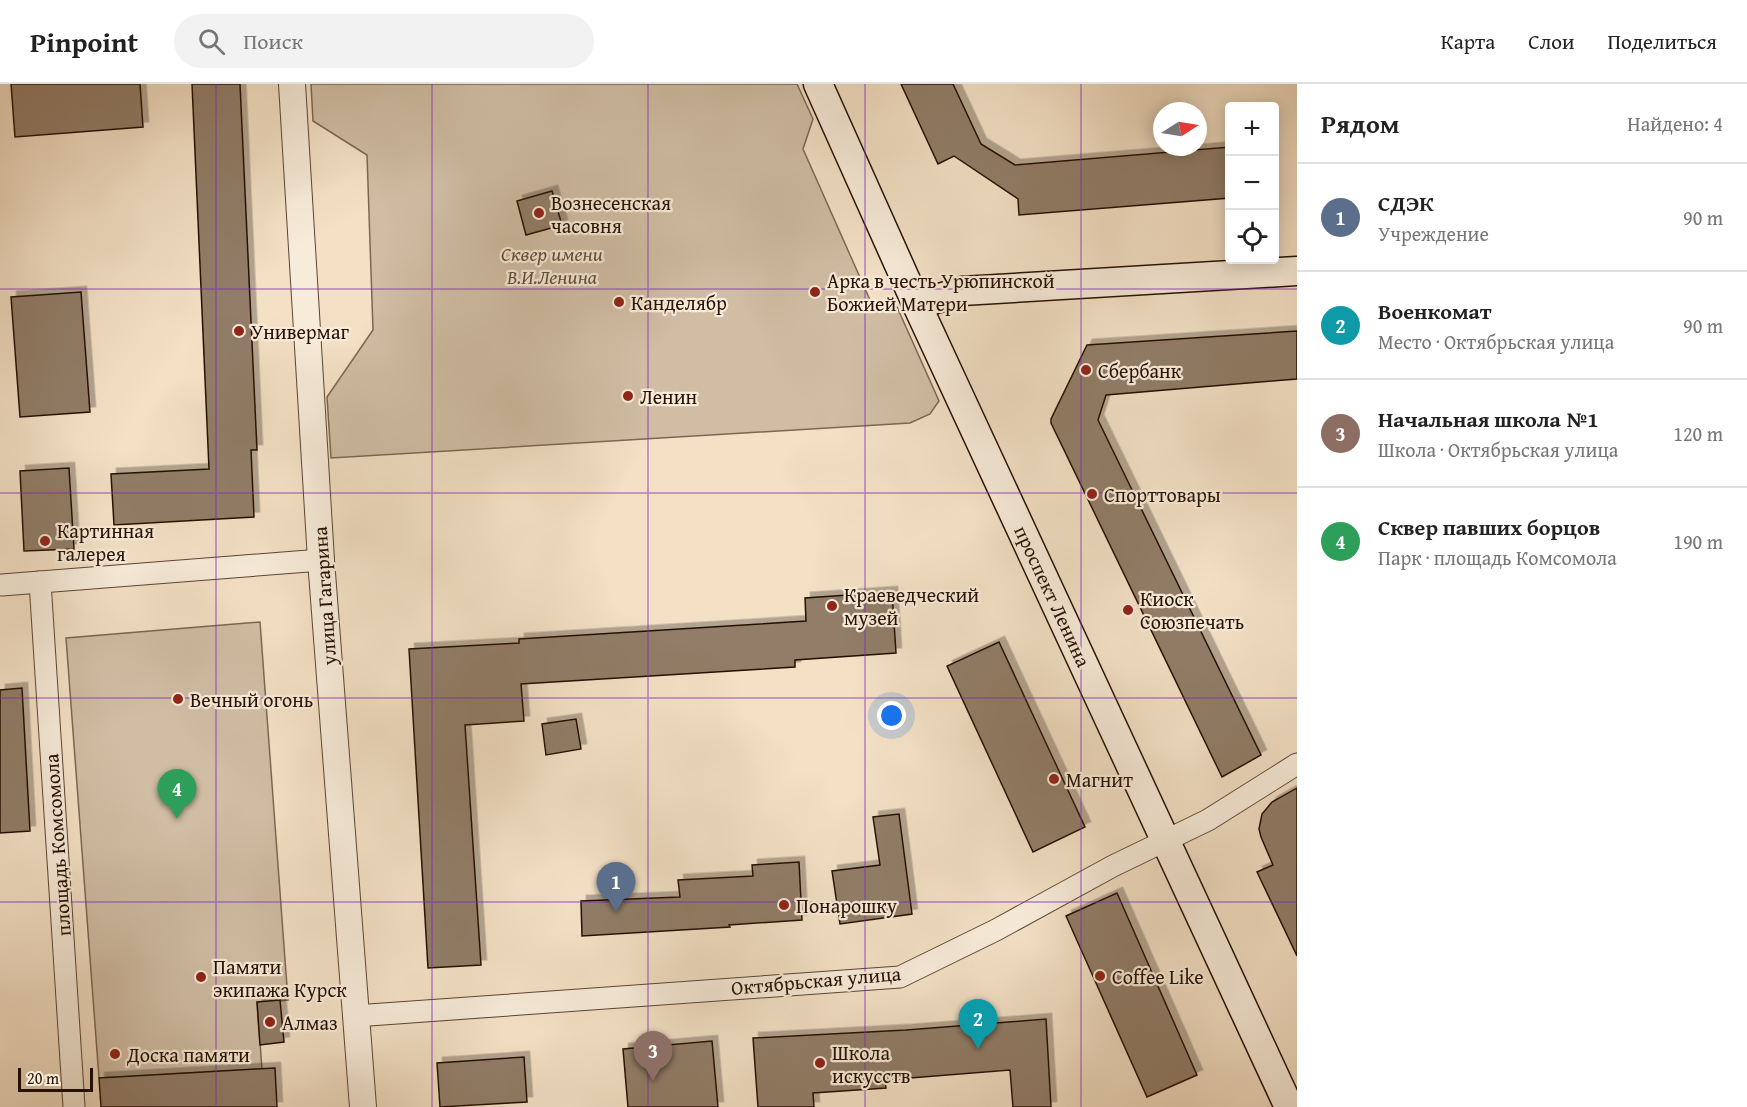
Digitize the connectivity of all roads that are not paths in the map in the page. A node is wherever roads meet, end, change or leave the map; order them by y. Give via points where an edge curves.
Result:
1 (292, 84) edge
2 (818, 84) edge
3 (1297, 271) edge
4 (917, 305) junction
5 (321, 560) junction
6 (40, 582) junction
7 (2, 585) dead end
8 (1297, 764) edge
9 (1167, 840) junction
10 (355, 1016) junction
11 (74, 1107) edge
12 (363, 1107) edge
13 (1289, 1107) edge

1 - 5 street, улица Гагарина
2 - 4 main road, проспект Ленина
3 - 4 main road via 962,291
4 - 9 main road, проспект Ленина
5 - 6 street
5 - 10 street, улица Гагарина
6 - 7 street
6 - 11 street, площадь Комсомола
8 - 9 street, Октябрьская улица via 1208,820
9 - 10 street, Октябрьская улица via 900,976
9 - 13 main road, проспект Ленина
10 - 12 street, улица Гагарина

